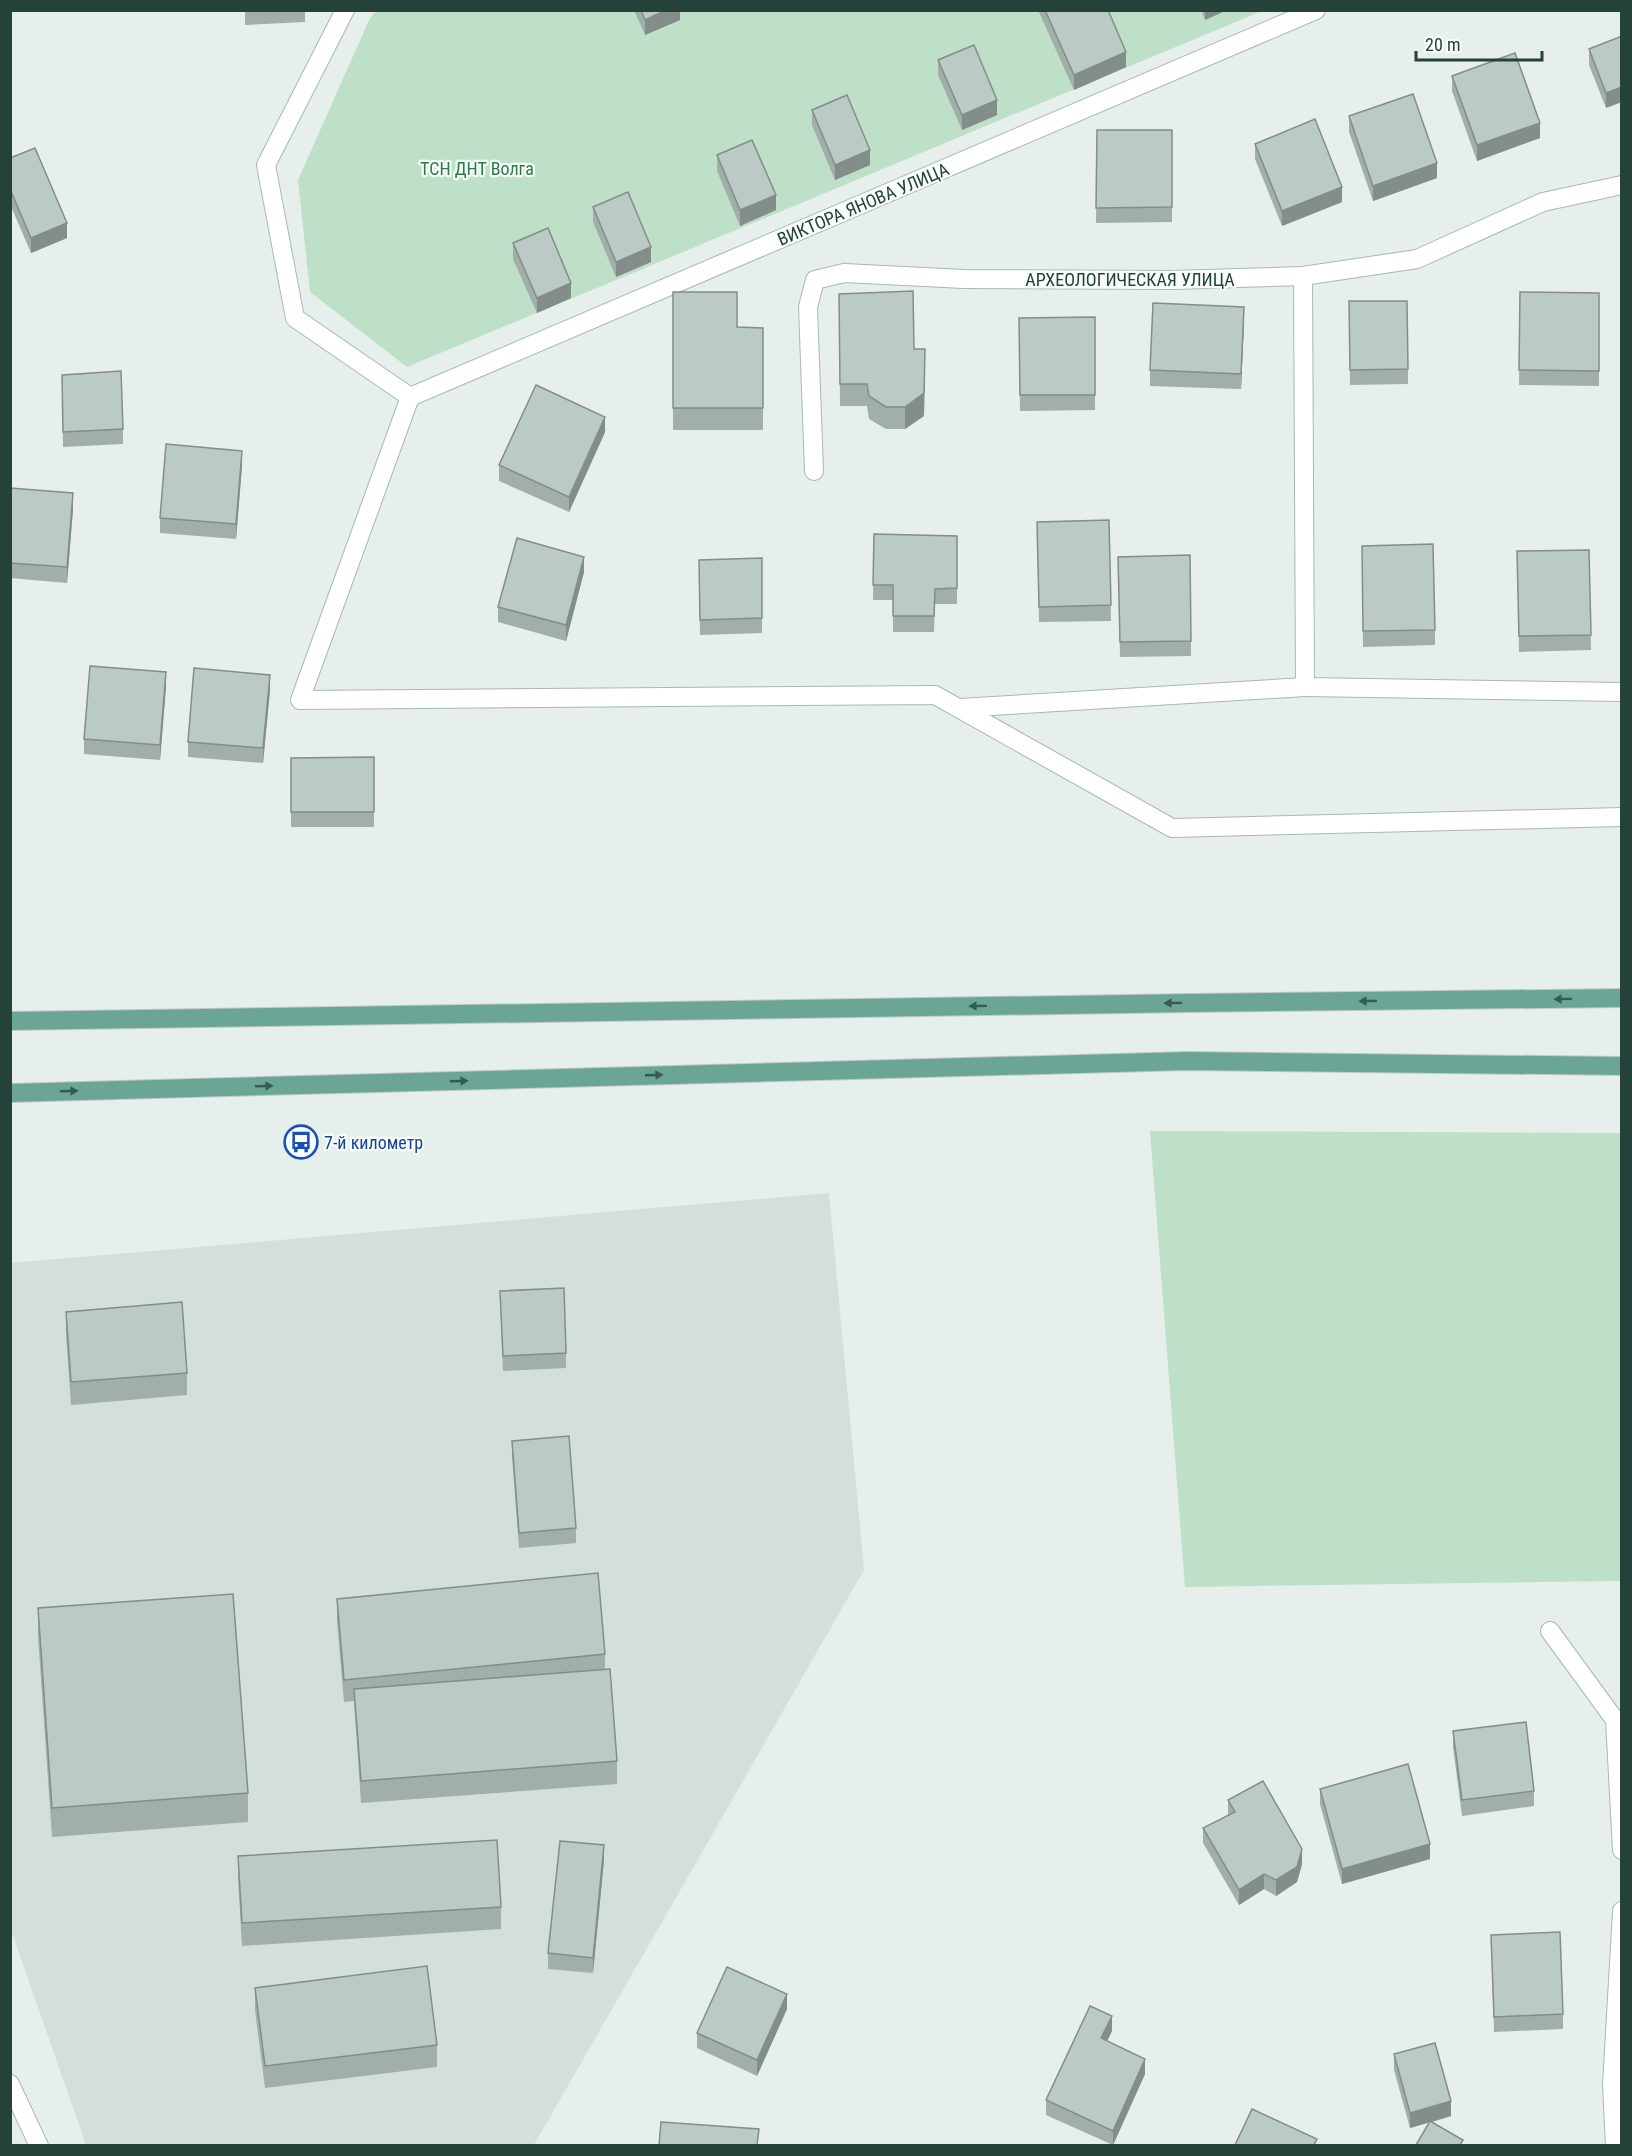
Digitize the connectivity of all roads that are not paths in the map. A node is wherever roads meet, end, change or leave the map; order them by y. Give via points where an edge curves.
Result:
1 (345, 10) edge
2 (1316, 10) edge
3 (1622, 186) edge
4 (1303, 276) junction
5 (410, 397) junction
6 (814, 471) dead end
7 (1305, 687) junction
8 (1622, 692) edge
9 (959, 708) junction
10 (1622, 817) edge
11 (1622, 998) edge
12 (10, 1021) edge
13 (1622, 1066) edge
14 (10, 1093) edge
15 (1550, 1631) dead end
16 (1622, 1850) edge
17 (1622, 1911) edge
18 (10, 2084) edge
19 (39, 2145) edge
20 (1615, 2145) edge

1 - 5 street via 266,165 295,318
2 - 5 street, ВИКТОРА ЯНОВА УЛИЦА
3 - 4 street, АРХЕОЛОГИЧЕСКАЯ УЛИЦА via 1543,202 1417,259
4 - 6 street, АРХЕОЛОГИЧЕСКАЯ УЛИЦА via 964,279 844,273 815,280 808,307
4 - 7 street
5 - 9 street via 300,700 935,695
7 - 8 street
7 - 9 street
9 - 10 street via 1172,828
11 -> 12 main road
14 -> 13 main road via 1187,1061
15 - 16 street via 1615,1720
17 - 20 street via 1612,2085
18 - 19 street

